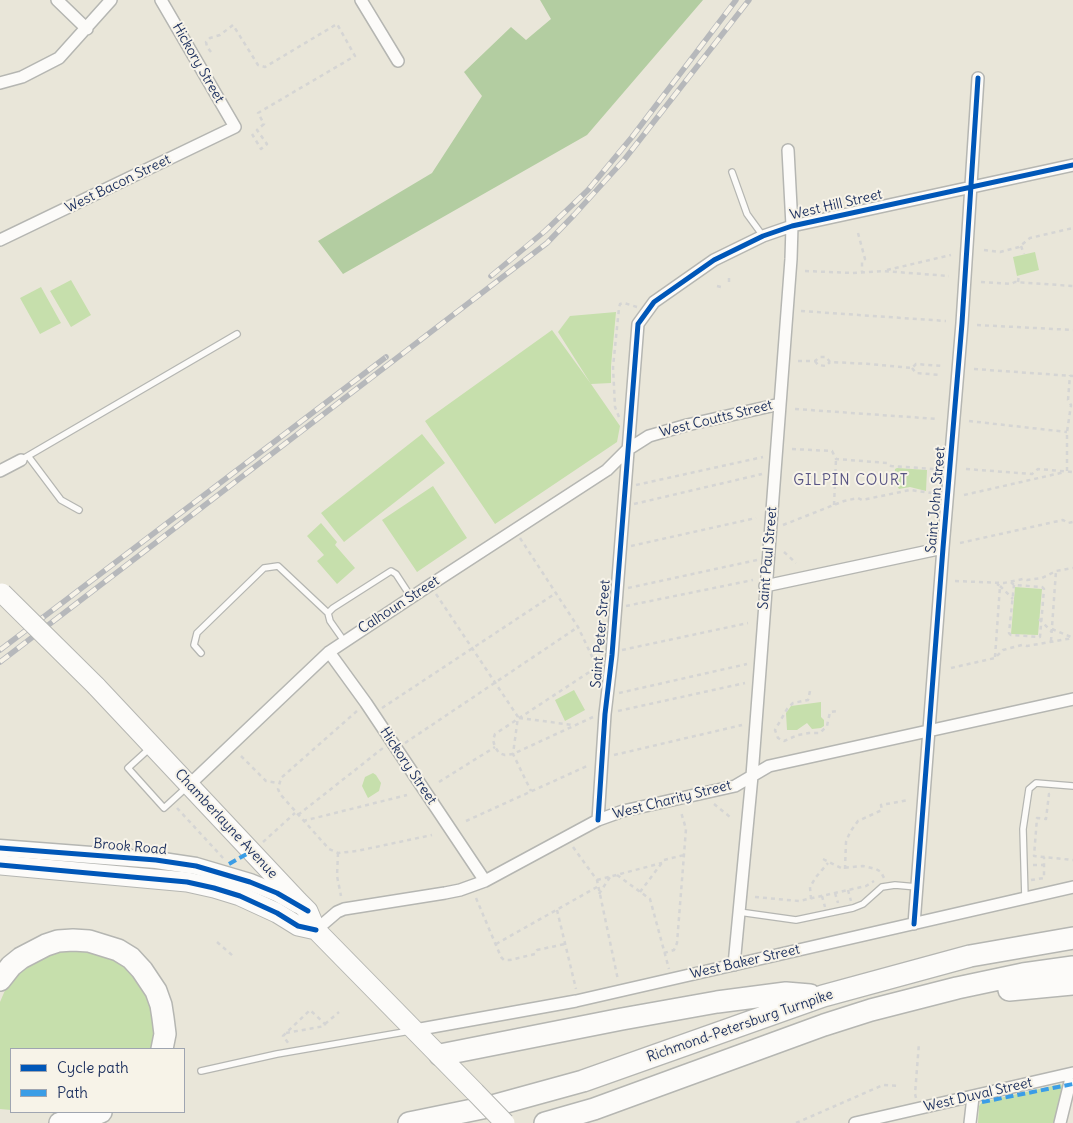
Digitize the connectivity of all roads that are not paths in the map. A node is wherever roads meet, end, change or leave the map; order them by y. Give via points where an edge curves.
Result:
1 (57, 0) edge
2 (111, 0) edge
3 (161, 0) edge
4 (361, 0) edge
5 (87, 29) junction
6 (398, 61) dead end
7 (978, 78) dead end
8 (0, 83) edge
9 (235, 127) joint
10 (788, 150) dead end
11 (1073, 165) edge
12 (732, 172) dead end
13 (970, 187) junction
14 (792, 226) junction
15 (763, 236) junction
16 (0, 240) edge
17 (237, 334) dead end
18 (780, 404) junction
19 (627, 450) junction
20 (24, 458) junction
21 (0, 472) edge
22 (79, 510) dead end
23 (942, 548) junction
24 (765, 586) junction
25 (1, 592) edge
26 (411, 597) junction
27 (328, 614) junction
28 (344, 642) junction
29 (201, 652) dead end
30 (329, 652) junction
31 (1073, 699) edge
32 (929, 730) junction
33 (152, 746) junction
34 (752, 776) junction
35 (189, 785) junction
36 (1073, 786) edge
37 (598, 820) junction
38 (0, 848) edge
39 (0, 864) edge
40 (485, 882) junction
41 (917, 887) junction
42 (1073, 888) edge
43 (1025, 898) junction
44 (308, 911) junction
45 (739, 912) junction
46 (914, 924) junction
47 (316, 930) junction
48 (1073, 938) edge
49 (734, 965) junction
50 (1073, 967) edge
51 (0, 980) edge
52 (1073, 984) edge
53 (931, 994) junction
54 (823, 996) junction
55 (415, 1030) junction
56 (162, 1048) edge
57 (440, 1055) junction
58 (201, 1071) dead end
59 (1072, 1074) edge
60 (659, 1086) junction
61 (972, 1097) junction
62 (98, 1113) edge
63 (60, 1123) edge
64 (409, 1123) edge
65 (505, 1123) edge
66 (545, 1123) edge
67 (585, 1123) edge
68 (855, 1123) edge
69 (970, 1123) edge
70 (1060, 1123) edge

1 - 5 street
2 - 5 street
3 - 9 street, Hickory Street
4 - 6 street
5 - 8 street via 59,58 22,77
7 - 13 street, Saint John Street
9 - 16 street, West Bacon Street
10 - 14 street, Saint Paul Street
11 - 13 street, West Hill Street
12 - 15 lane via 748,214
13 - 14 street, West Hill Street
13 - 23 street, Saint John Street via 962,324
14 - 15 street, West Hill Street
14 - 18 street, Saint Paul Street
15 - 19 street, West Hill Street via 714,260 654,302 638,324
17 - 20 lane
18 - 19 street, West Coutts Street via 649,436
18 - 24 street, Saint Paul Street
19 - 26 street, Calhoun Street via 607,470
19 - 37 street, Saint Peter Street
20 - 21 street
20 - 22 lane via 61,500
23 - 24 street
23 - 32 street, Saint John Street
24 - 34 street, Saint Paul Street
25 - 33 main road, Chamberlayne Avenue, bridge
26 - 27 lane via 396,574 391,572
26 - 28 street, Calhoun Street
27 - 28 lane
27 - 29 lane via 278,566 264,568 197,633 194,644
28 - 30 street, Calhoun Street
30 - 35 street, Calhoun Street
30 - 40 street, Hickory Street
31 - 32 street, West Charity Street
32 - 34 street, West Charity Street via 769,766
32 - 41 street, Saint John Street
33 - 35 main road, Chamberlayne Avenue
33 - 35 lane via 128,768 164,808
34 - 37 street, West Charity Street via 735,786 623,810
34 - 45 street, Saint Paul Street
35 - 44 main road, Chamberlayne Avenue
36 - 43 lane via 1036,784 1028,789 1023,829
37 - 40 street, West Charity Street
38 - 44 main road, Brook Road via 196,866 233,875 277,893
39 - 47 main road, Brook Road via 187,882 240,896 298,926
40 - 47 street, West Charity Street via 445,893 344,909
41 - 45 lane via 882,887 863,904 853,908 796,920
41 - 46 street, Saint John Street
42 - 43 street, West Baker Street
43 - 46 street, West Baker Street
44 - 47 main road, Chamberlayne Avenue
45 - 49 street, Saint Paul Street
46 - 49 street, West Baker Street
47 - 55 main road, Chamberlayne Avenue
48 - 54 highway, Richmond-Petersburg Turnpike via 970,956
49 - 55 street, West Baker Street via 576,1001
50 - 53 highway, Richmond-Petersburg Turnpike
51 - 56 highway via 21,958 58,941 89,941 118,950 131,958 156,991 164,1018
52 - 53 highway
53 - 60 highway, Richmond-Petersburg Turnpike via 824,1025
54 - 57 highway via 786,994 717,1002
54 - 64 highway, Richmond-Petersburg Turnpike via 583,1082
55 - 57 main road, Chamberlayne Avenue
55 - 58 lane via 291,1051
57 - 65 main road, Chamberlayne Avenue, bridge
59 - 61 street, West Duval Street
59 - 70 street
60 - 66 highway, Richmond-Petersburg Turnpike
60 - 67 highway
61 - 68 street, West Duval Street
61 - 69 street
62 - 63 highway

